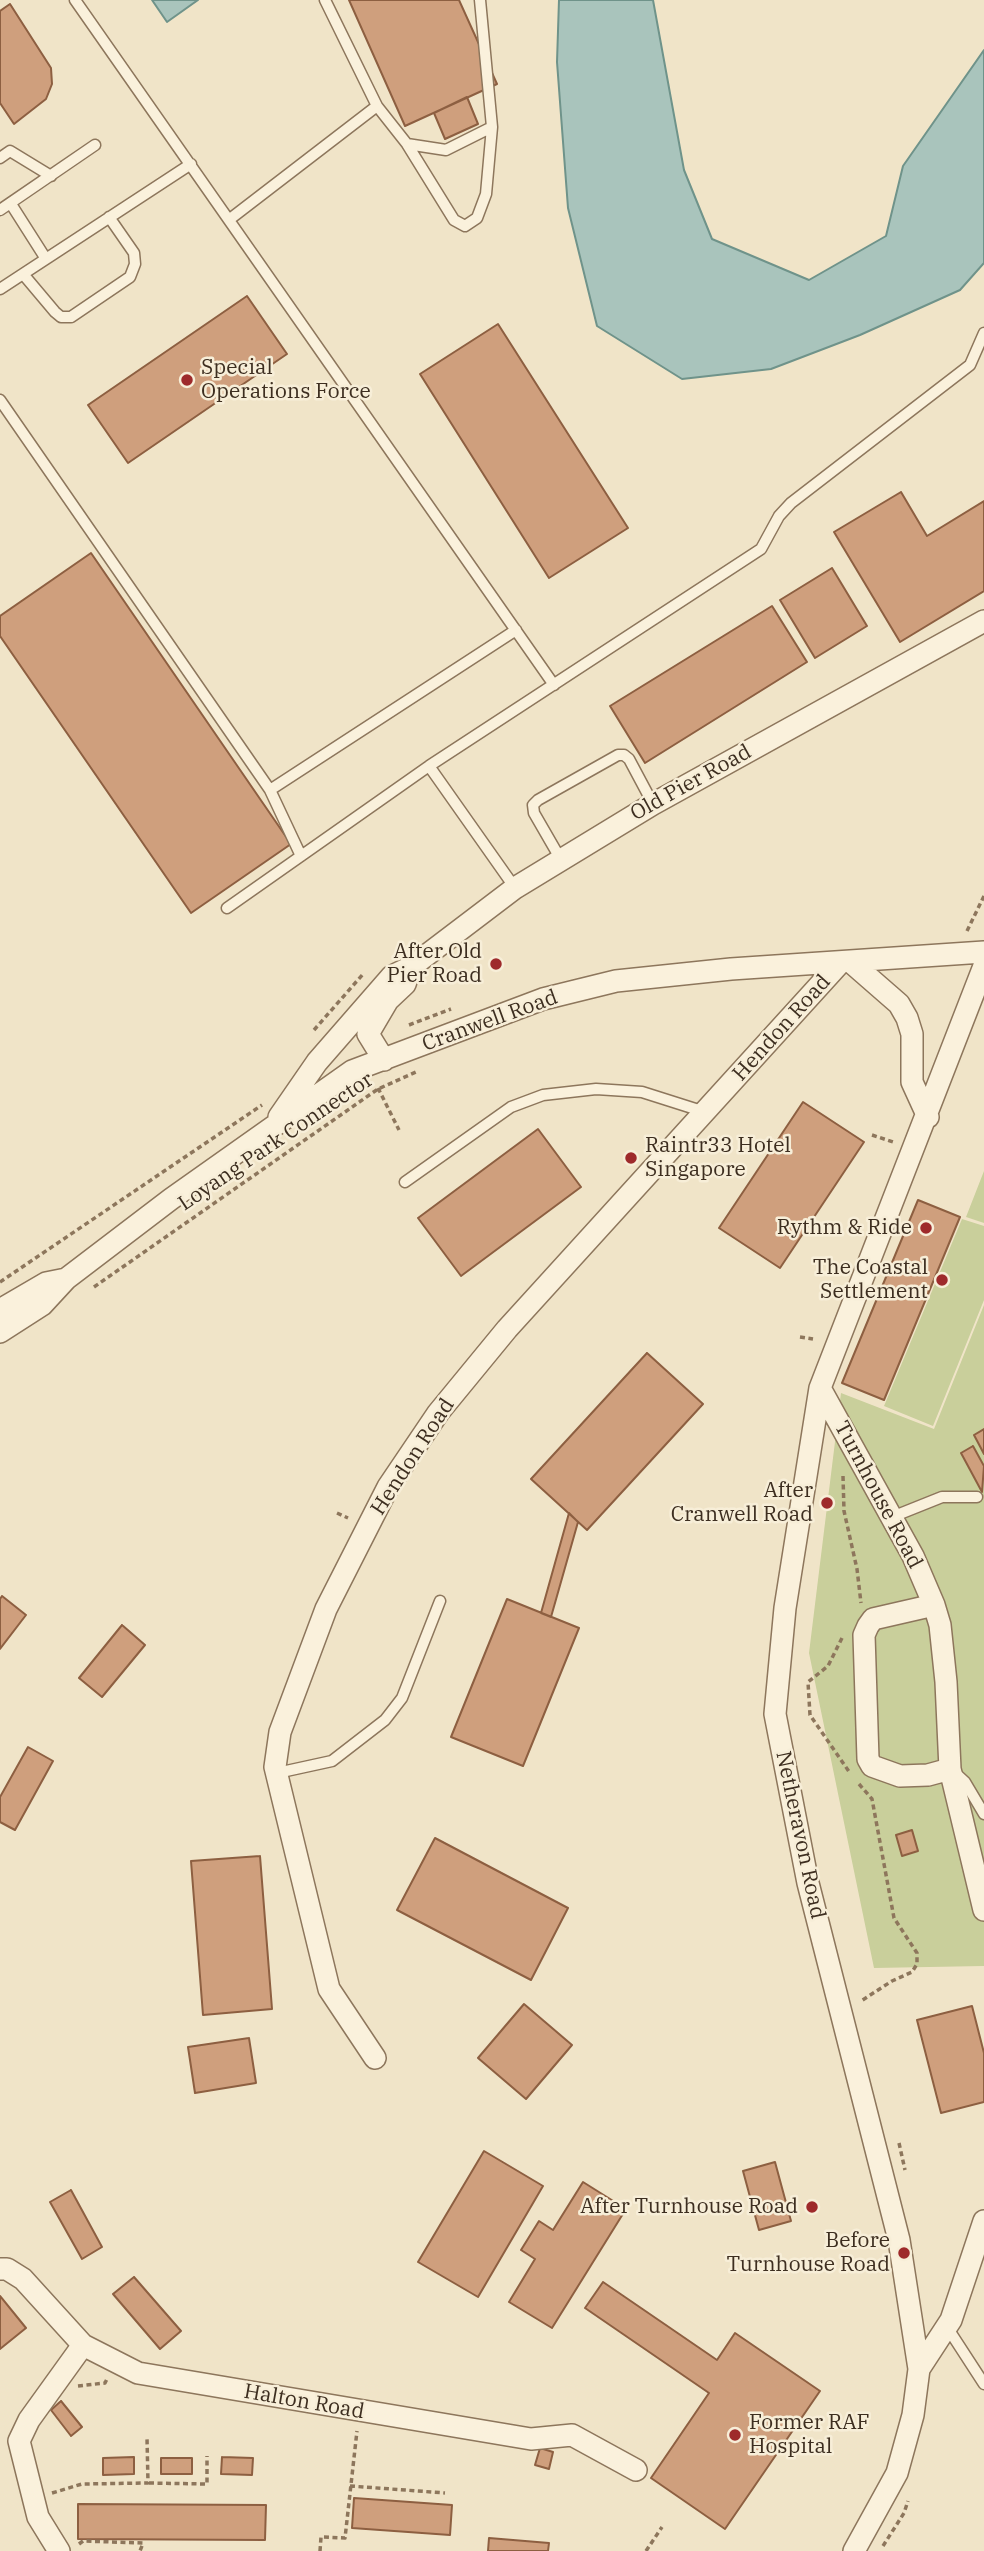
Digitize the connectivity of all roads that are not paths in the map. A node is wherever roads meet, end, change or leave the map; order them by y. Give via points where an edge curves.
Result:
1 (75, 0) edge
2 (325, 0) edge
3 (480, 0) edge
4 (377, 106) junction
5 (492, 127) junction
6 (407, 144) junction
7 (95, 145) dead end
8 (0, 158) edge
9 (191, 164) junction
10 (51, 176) junction
11 (11, 204) junction
12 (0, 210) edge
13 (109, 217) junction
14 (230, 219) junction
15 (46, 259) junction
16 (23, 274) junction
17 (0, 289) edge
18 (984, 333) edge
19 (0, 400) edge
20 (984, 621) edge
21 (516, 630) junction
22 (554, 685) junction
23 (429, 766) junction
24 (270, 790) junction
25 (653, 804) junction
26 (301, 856) junction
27 (560, 858) junction
28 (515, 888) junction
29 (227, 908) dead end
30 (984, 952) edge
31 (846, 963) junction
32 (984, 966) edge
33 (411, 967) junction
34 (360, 1009) junction
35 (384, 1060) junction
36 (352, 1071) junction
37 (706, 1113) junction
38 (928, 1117) junction
39 (272, 1128) junction
40 (405, 1182) dead end
41 (66, 1279) junction
42 (0, 1310) edge
43 (0, 1332) edge
44 (820, 1388) junction
45 (977, 1496) dead end
46 (892, 1517) junction
47 (440, 1601) dead end
48 (934, 1605) junction
49 (950, 1769) junction
50 (277, 1773) junction
51 (984, 1814) edge
52 (981, 1882) edge
53 (984, 1910) edge
54 (375, 2058) dead end
55 (984, 2221) edge
56 (981, 2238) edge
57 (0, 2269) edge
58 (947, 2327) junction
59 (83, 2345) junction
60 (919, 2369) junction
61 (984, 2384) edge
62 (10, 2441) edge
63 (636, 2470) dead end
64 (59, 2551) edge
65 (854, 2551) edge

1 - 9 lane
2 - 4 lane
3 - 5 lane
4 - 6 lane
4 - 14 lane
5 - 6 lane via 446,150
5 - 6 lane via 486,194 477,219 465,226 454,220
7 - 10 lane
8 - 10 lane via 10,151
9 - 13 lane
9 - 14 lane
10 - 11 lane
11 - 12 lane
11 - 15 lane
13 - 15 lane
13 - 16 lane via 134,253 135,264 130,277 71,317 55,312
14 - 21 lane
15 - 16 lane
16 - 17 lane
18 - 22 lane via 962,372 791,503 761,550
19 - 24 lane
20 - 25 street, Old Pier Road
21 - 22 lane
21 - 24 lane
22 - 23 lane
23 - 26 lane
23 - 28 lane
24 - 26 lane
25 - 27 street, Old Pier Road
25 - 27 lane via 624,755 538,800 534,813
26 - 29 lane
27 - 28 street, Old Pier Road
28 - 33 street, Old Pier Road
30 - 31 street, Cranwell Road
31 - 35 street, Cranwell Road via 616,981 543,999
31 - 37 street, Hendon Road
31 - 38 street via 900,1004 912,1034 912,1082
32 - 38 street, Netheravon Road
33 - 34 street, Old Pier Road via 392,976
33 - 35 street, Old Pier Road via 405,984 388,1000 368,1034
34 - 36 street, Old Pier Road via 345,1038
34 - 39 street, Old Pier Road
35 - 36 street, Cranwell Road
36 - 39 street, Cranwell Road
37 - 40 lane via 642,1092 596,1089 543,1095 511,1107
37 - 50 street, Hendon Road via 507,1329 438,1413 388,1487 326,1609 280,1732
38 - 44 street, Netheravon Road via 893,1194
39 - 41 street, Cranwell Road
41 - 42 street, Cranwell Road via 46,1283
41 - 43 street, Cranwell Road via 42,1305
44 - 46 street, Turnhouse Road
44 - 60 street, Netheravon Road via 785,1608 775,1714 808,1883 899,2240
45 - 46 lane via 942,1497
46 - 48 street, Turnhouse Road
47 - 50 lane via 402,1698 385,1720 332,1761
48 - 49 street, Turnhouse Road via 946,1682
48 - 49 street via 873,1619 864,1635 868,1759 872,1766 900,1776 928,1776
49 - 51 lane via 965,1782
49 - 52 street, Turnhouse Road
50 - 54 street, Hendon Road via 329,1989
52 - 53 street, Turnhouse Road
55 - 56 street
56 - 58 street
57 - 59 street, Halton Road via 23,2279
58 - 60 street
58 - 61 lane
59 - 62 street
59 - 63 street, Halton Road via 138,2373 531,2439 572,2435
60 - 65 street, Netheravon Road via 913,2415 897,2473
62 - 64 street via 38,2517

